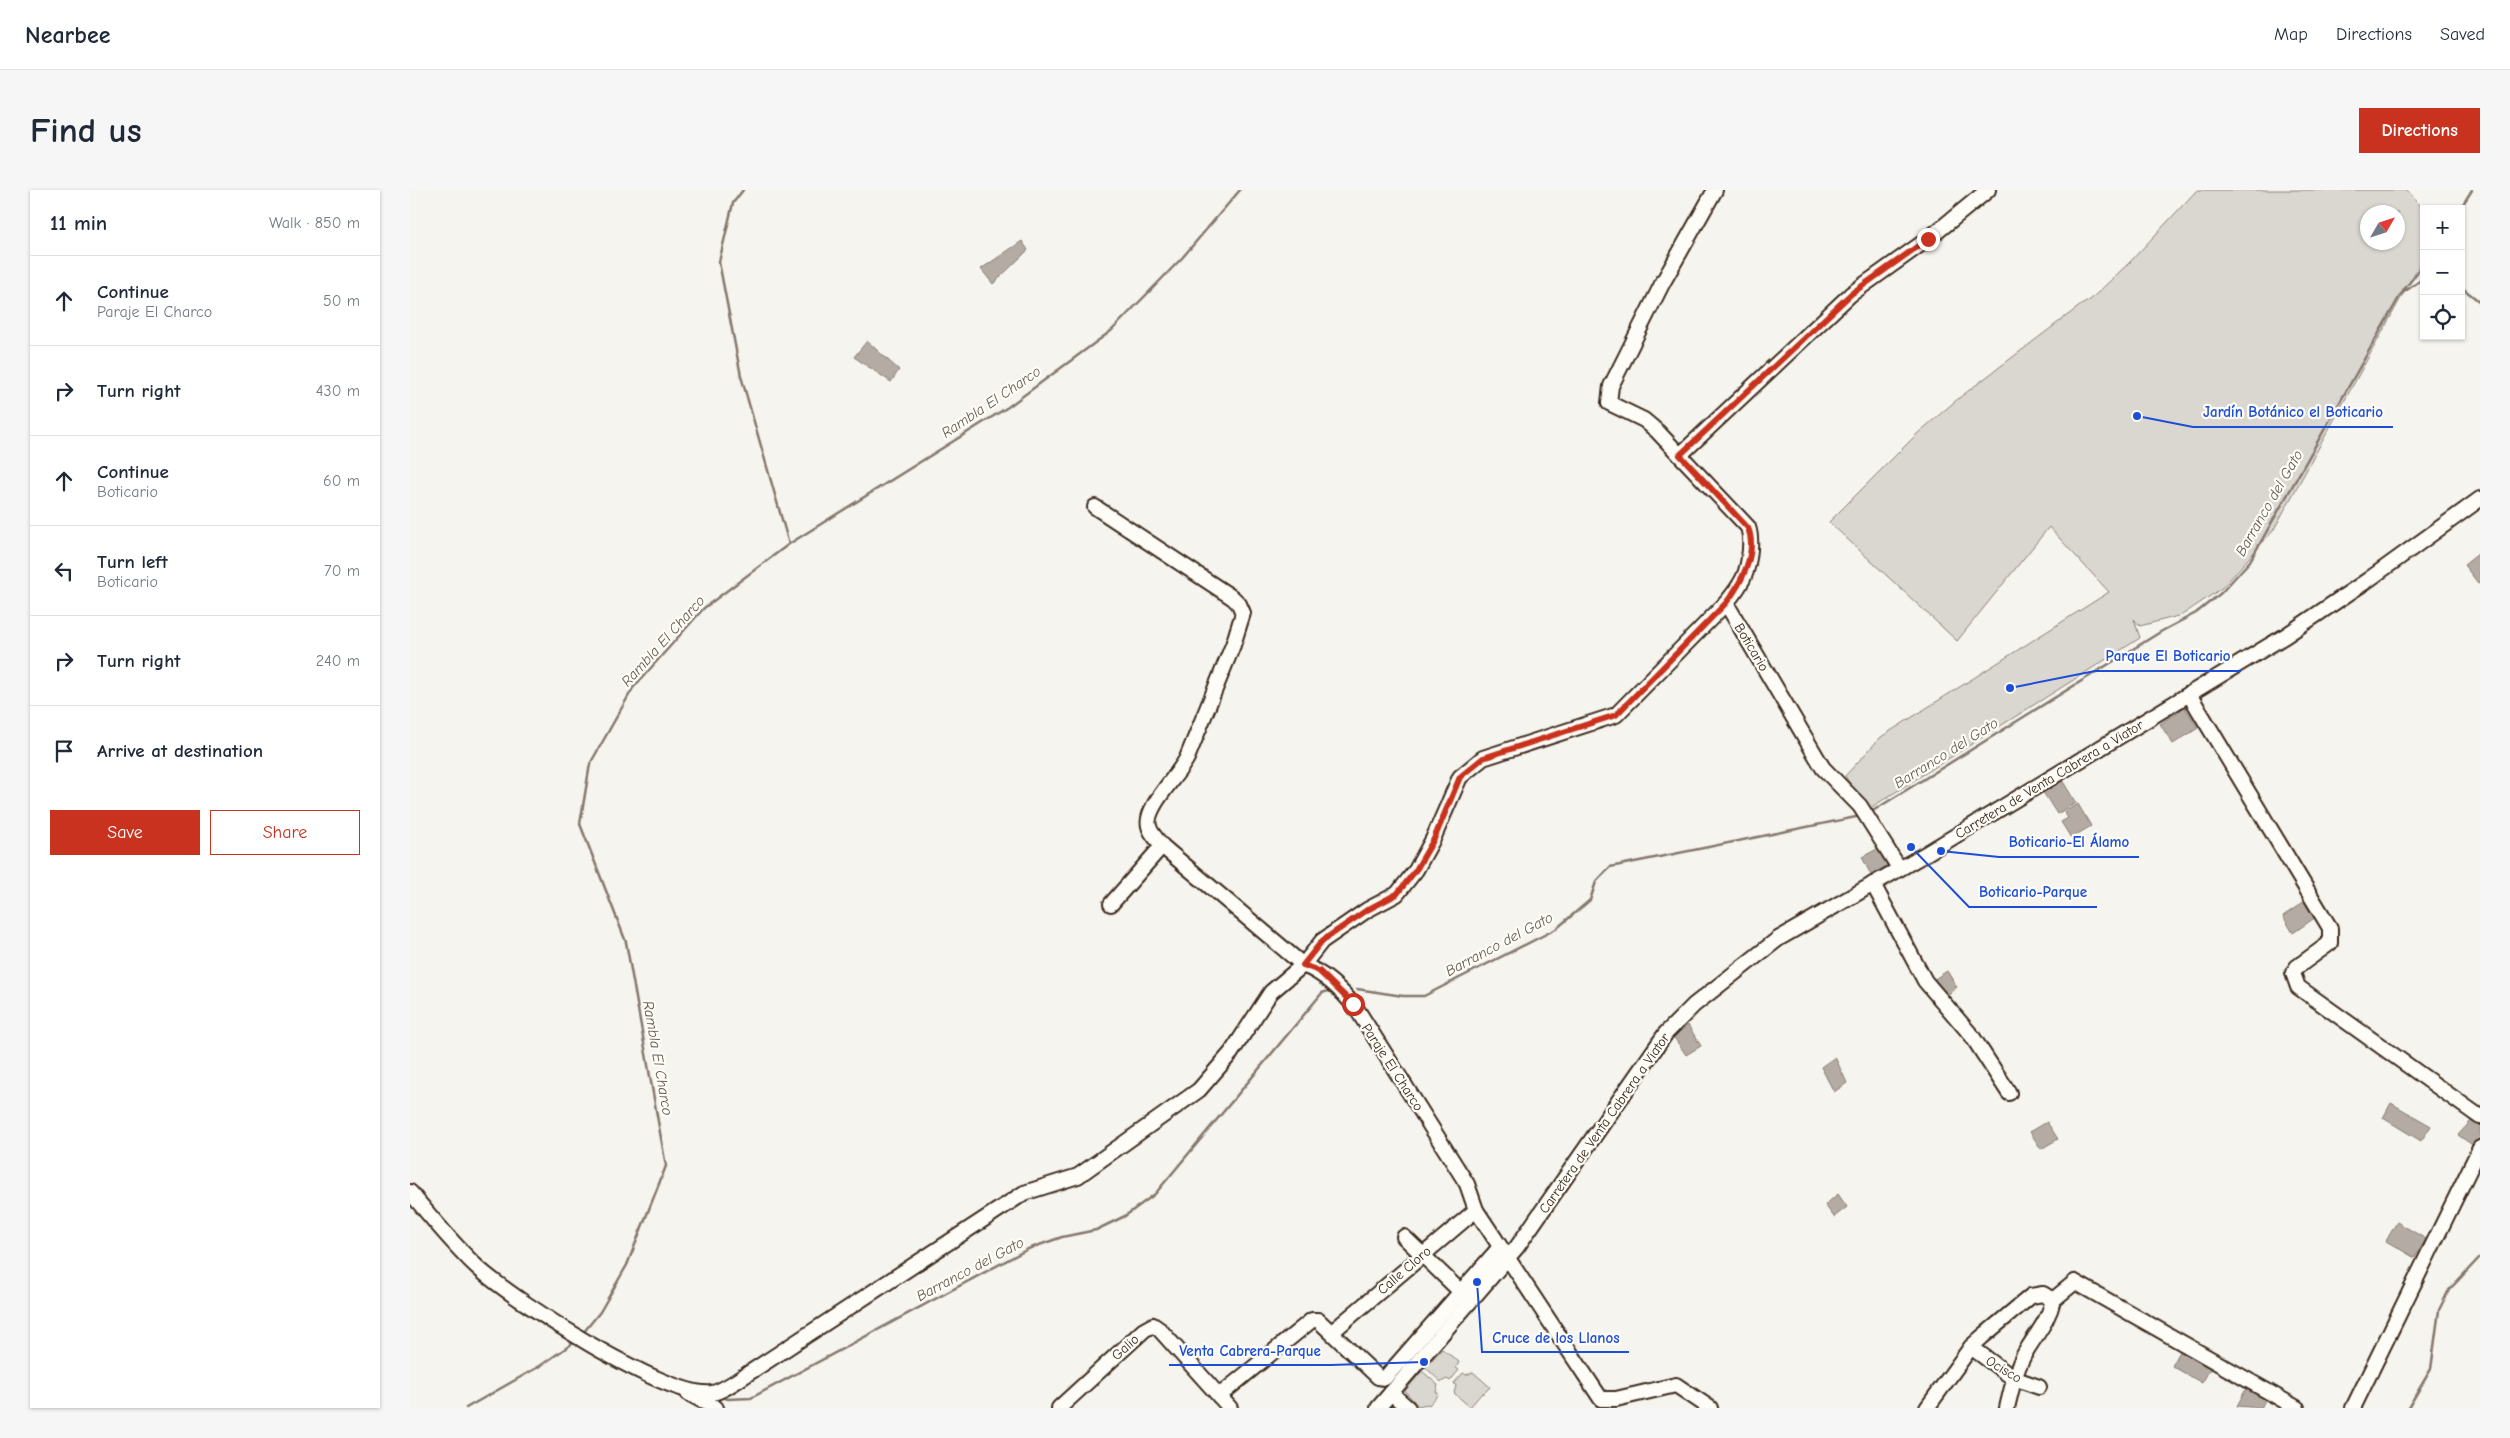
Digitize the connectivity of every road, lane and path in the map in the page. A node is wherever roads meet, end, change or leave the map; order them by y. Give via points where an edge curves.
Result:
1 (1715, 190) edge
2 (1988, 190) edge
3 (1680, 455) junction
4 (2480, 499) edge
5 (1095, 507) dead end
6 (1726, 603) junction
7 (2189, 694) junction
8 (1162, 846) junction
9 (1899, 868) junction
10 (1873, 884) junction
11 (1111, 904) dead end
12 (1303, 965) junction
13 (2008, 1093) dead end
14 (2480, 1117) edge
15 (2480, 1148) edge
16 (410, 1192) edge
17 (1476, 1210) junction
18 (1404, 1237) dead end
19 (1504, 1252) junction
20 (1422, 1254) junction
21 (1461, 1292) junction
22 (2053, 1300) junction
23 (1332, 1332) junction
24 (1971, 1347) junction
25 (2013, 1378) junction
26 (2039, 1387) dead end
27 (678, 1388) junction
28 (1391, 1393) junction
29 (1219, 1396) junction
30 (716, 1408) edge
31 (1059, 1408) edge
32 (1230, 1408) edge
33 (1378, 1408) edge
34 (1408, 1408) edge
35 (1710, 1408) edge
36 (1927, 1408) edge
37 (2007, 1408) edge
38 (2297, 1408) edge
39 (2353, 1408) edge

1 - 3 street via 1662,284 1608,396 1608,403 1644,420
2 - 3 street via 1928,239 1851,294
3 - 6 street via 1750,534 1745,573
4 - 7 street, Carretera de Venta Cabrera a Viator via 2285,636
5 - 8 street, Paraje El Charco via 1233,598 1243,613 1187,758 1152,807 1148,818 1149,828
6 - 9 street, Boticario via 1823,768 1860,806
6 - 12 street via 1616,715 1483,758 1460,777 1434,839 1397,894 1322,941
7 - 9 street, Carretera de Venta Cabrera a Viator
7 - 14 street via 2330,928 2330,943 2297,966 2293,973 2298,987
8 - 11 street
8 - 12 street, Paraje El Charco
9 - 10 street, Carretera de Venta Cabrera a Viator
10 - 13 street via 1925,981 1972,1036
10 - 19 street, Carretera de Venta Cabrera a Viator via 1778,939 1694,1005 1666,1033
12 - 17 street, Paraje El Charco via 1319,971 1353,1004 1468,1184
12 - 27 street via 1271,992 1231,1053 1199,1090 1078,1176 1024,1193 721,1389 712,1393
15 - 39 street
16 - 27 street via 476,1266 500,1285 584,1342
17 - 19 street, Paraje El Charco
17 - 20 street, Calle Cloro
18 - 20 street
19 - 21 street
19 - 28 street, Carretera de Venta Cabrera a Viator
19 - 35 street, Paraje El Charco via 1600,1399 1676,1385
20 - 21 street
20 - 23 street, Calle Cloro
21 - 23 street via 1386,1378 1378,1377
22 - 24 street via 2043,1294 2031,1296
22 - 25 street via 2050,1314
22 - 38 street via 2075,1282
23 - 29 street via 1318,1320 1312,1320
24 - 25 street, Ocisco
24 - 36 street
25 - 26 street, Ocisco
25 - 37 street
27 - 30 street
28 - 33 street, Carretera de Venta Cabrera a Viator
28 - 34 street
29 - 31 street, Galio via 1153,1325
29 - 32 street, Galio

